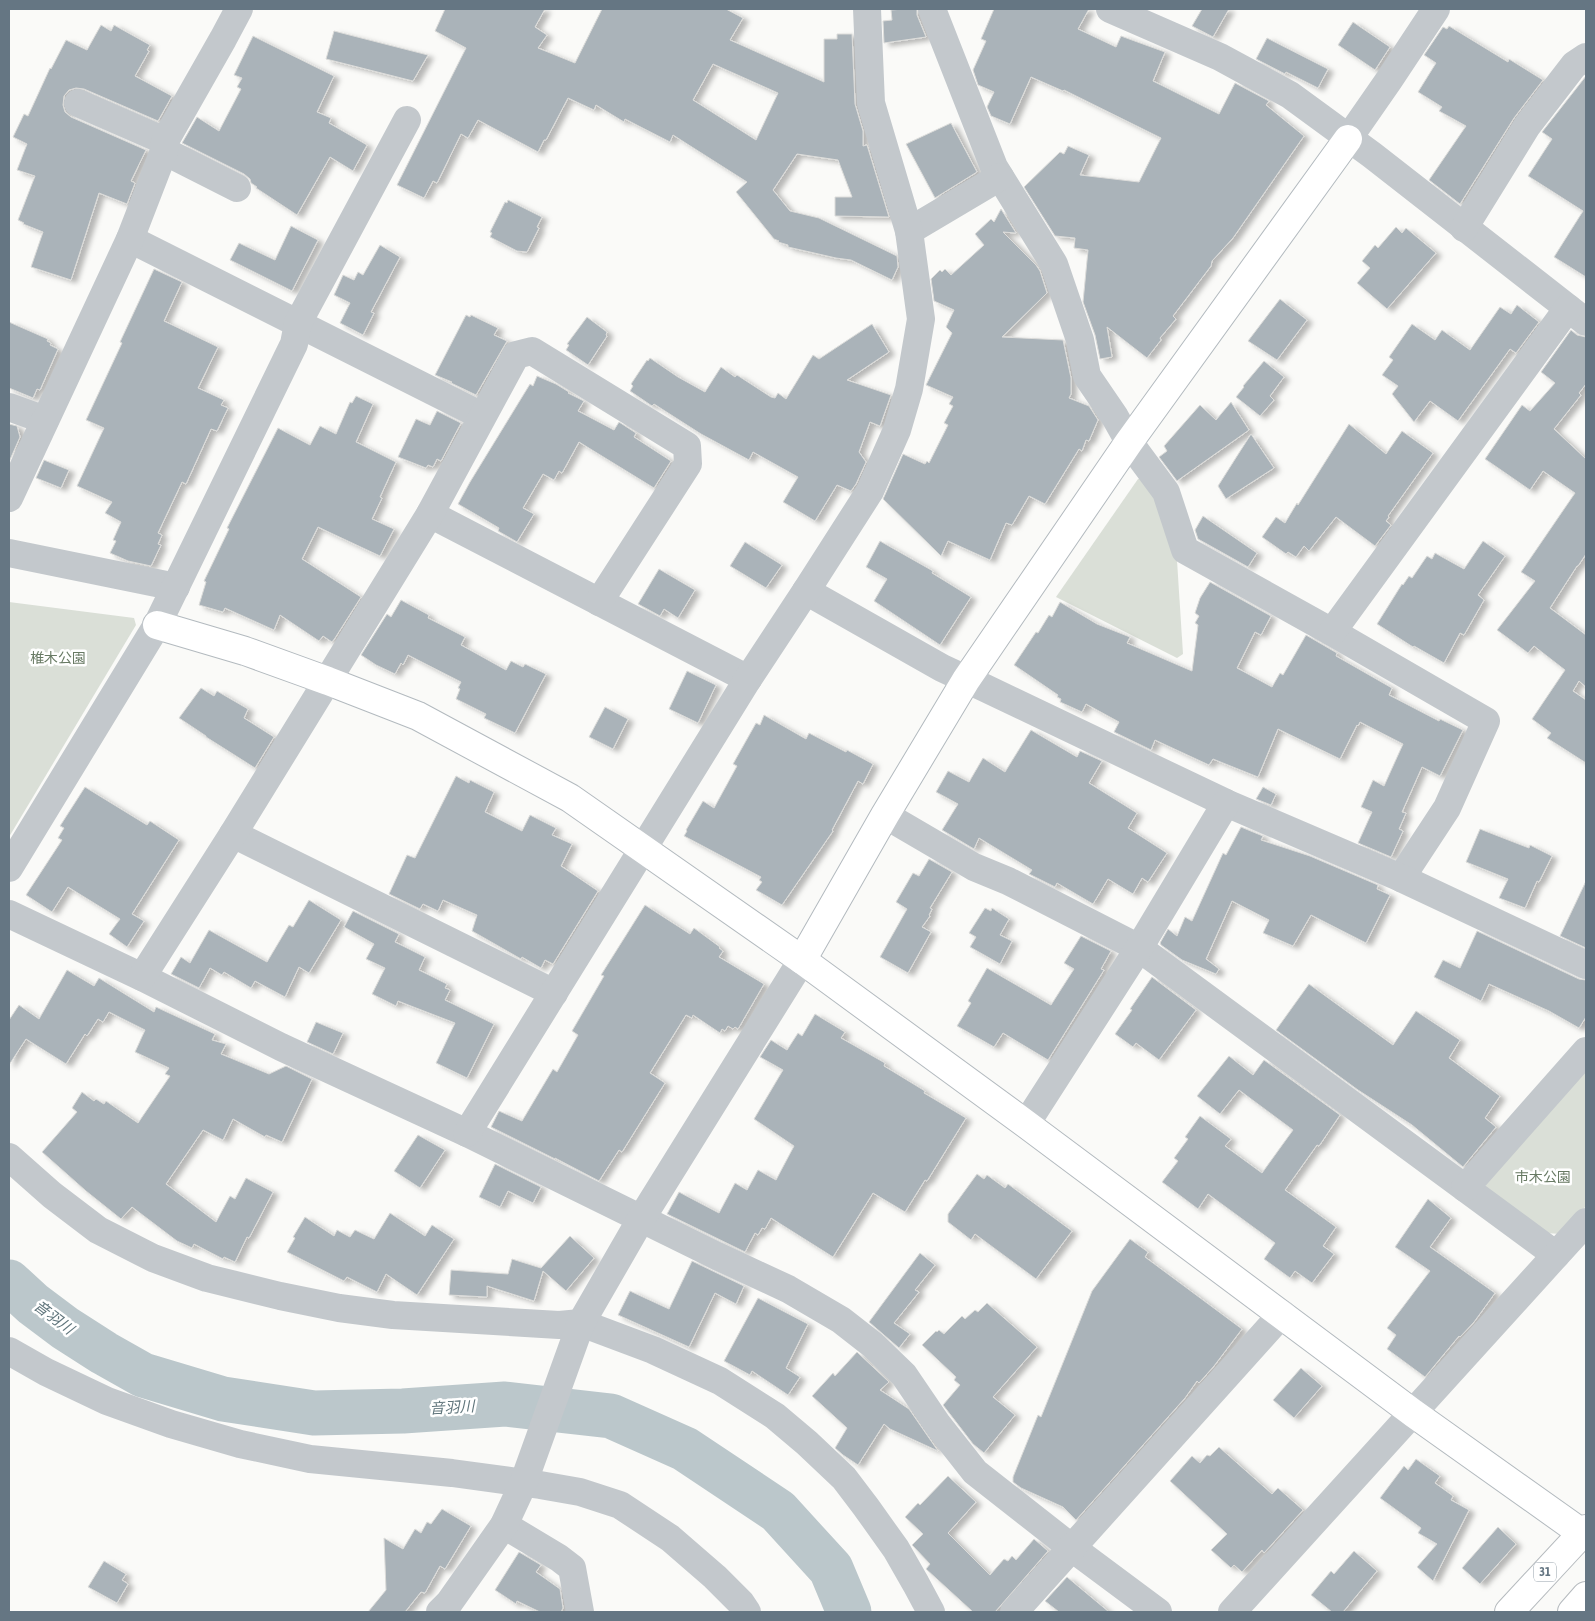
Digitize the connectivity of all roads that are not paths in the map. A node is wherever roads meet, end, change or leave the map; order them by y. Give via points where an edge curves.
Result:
1 (239, 9) edge
2 (867, 9) edge
3 (932, 9) edge
4 (1110, 9) edge
5 (1436, 9) edge
6 (1586, 57) edge
7 (78, 104) dead end
8 (407, 120) dead end
9 (1348, 139) junction
10 (165, 146) junction
11 (1000, 177) junction
12 (237, 188) dead end
13 (1464, 228) junction
14 (909, 230) junction
15 (130, 238) junction
16 (1577, 315) edge
17 (298, 323) junction
18 (9, 407) edge
19 (482, 416) junction
20 (45, 420) junction
21 (1129, 442) junction
22 (9, 498) edge
23 (430, 514) junction
24 (9, 553) edge
25 (176, 587) junction
26 (806, 591) junction
27 (599, 602) junction
28 (157, 625) junction
29 (1332, 632) junction
30 (748, 679) junction
31 (966, 680) junction
32 (328, 681) junction
33 (1226, 803) junction
34 (885, 815) junction
35 (234, 834) junction
36 (644, 849) junction
37 (9, 868) edge
38 (1401, 878) junction
39 (9, 914) edge
40 (1139, 948) junction
41 (802, 960) junction
42 (1586, 965) edge
43 (142, 976) junction
44 (554, 993) junction
45 (1586, 1051) edge
46 (1026, 1124) junction
47 (467, 1133) junction
48 (9, 1157) edge
49 (1465, 1188) junction
50 (641, 1219) junction
51 (1586, 1222) edge
52 (1556, 1256) junction
53 (1282, 1314) junction
54 (580, 1328) junction
55 (9, 1351) edge
56 (1413, 1413) junction
57 (525, 1480) junction
58 (504, 1525) junction
59 (1585, 1533) edge
60 (1072, 1548) junction
61 (1586, 1596) edge
62 (440, 1612) edge
63 (580, 1612) edge
64 (747, 1612) edge
65 (931, 1612) edge
66 (1014, 1612) edge
67 (1158, 1612) edge
68 (1232, 1612) edge
69 (1509, 1612) edge
70 (1572, 1612) edge

1 - 10 street
2 - 14 street via 871,104
3 - 11 street
4 - 9 street via 1220,57 1290,95
5 - 9 street
6 - 13 street via 1574,65 1527,126
7 - 10 street
8 - 17 street
9 - 13 street
9 - 21 street
10 - 12 street
10 - 15 street
11 - 14 street
11 - 21 street via 1054,264 1080,340 1088,376
13 - 16 street
14 - 26 street via 921,319 909,389 897,430 870,490
15 - 17 street
15 - 20 street
16 - 29 street
17 - 19 street
17 - 25 street via 294,344
18 - 20 street
19 - 23 street
19 - 27 street via 516,355 532,351 687,446 688,464
20 - 22 street
21 - 29 street via 1166,492 1185,550
21 - 31 street
23 - 27 street
23 - 32 street
24 - 25 street
25 - 28 street
26 - 30 street
26 - 31 street
27 - 30 street
28 - 32 street via 245,651
28 - 37 street
29 - 38 street via 1486,721 1447,808
30 - 36 street
31 - 33 street
31 - 34 street
32 - 35 street
32 - 36 street via 418,716 507,763 570,798
33 - 38 street
33 - 40 street
34 - 40 street via 974,867
34 - 41 street
35 - 43 street
35 - 44 street
36 - 41 street
36 - 44 street
38 - 42 street
39 - 43 street
40 - 46 street
40 - 49 street
41 - 46 street
41 - 50 street
43 - 47 street via 281,1047
44 - 47 street
45 - 49 street
46 - 53 street
47 - 50 street
48 - 54 street via 98,1230 153,1258 207,1278 329,1306 393,1315
49 - 52 street
50 - 54 street
50 - 60 street via 788,1289 841,1320 904,1375 975,1472
51 - 52 street
52 - 56 street
53 - 56 street
53 - 60 street
54 - 57 street
54 - 65 street via 653,1350 720,1381 788,1426 844,1478 896,1549
55 - 57 street via 107,1400 171,1424 240,1444 310,1459
56 - 59 street
56 - 68 street
57 - 58 street
57 - 64 street via 620,1505 670,1538 716,1578
58 - 62 street
58 - 63 street via 572,1568
59 - 69 street, 31
60 - 66 street
60 - 67 street
61 - 70 street

